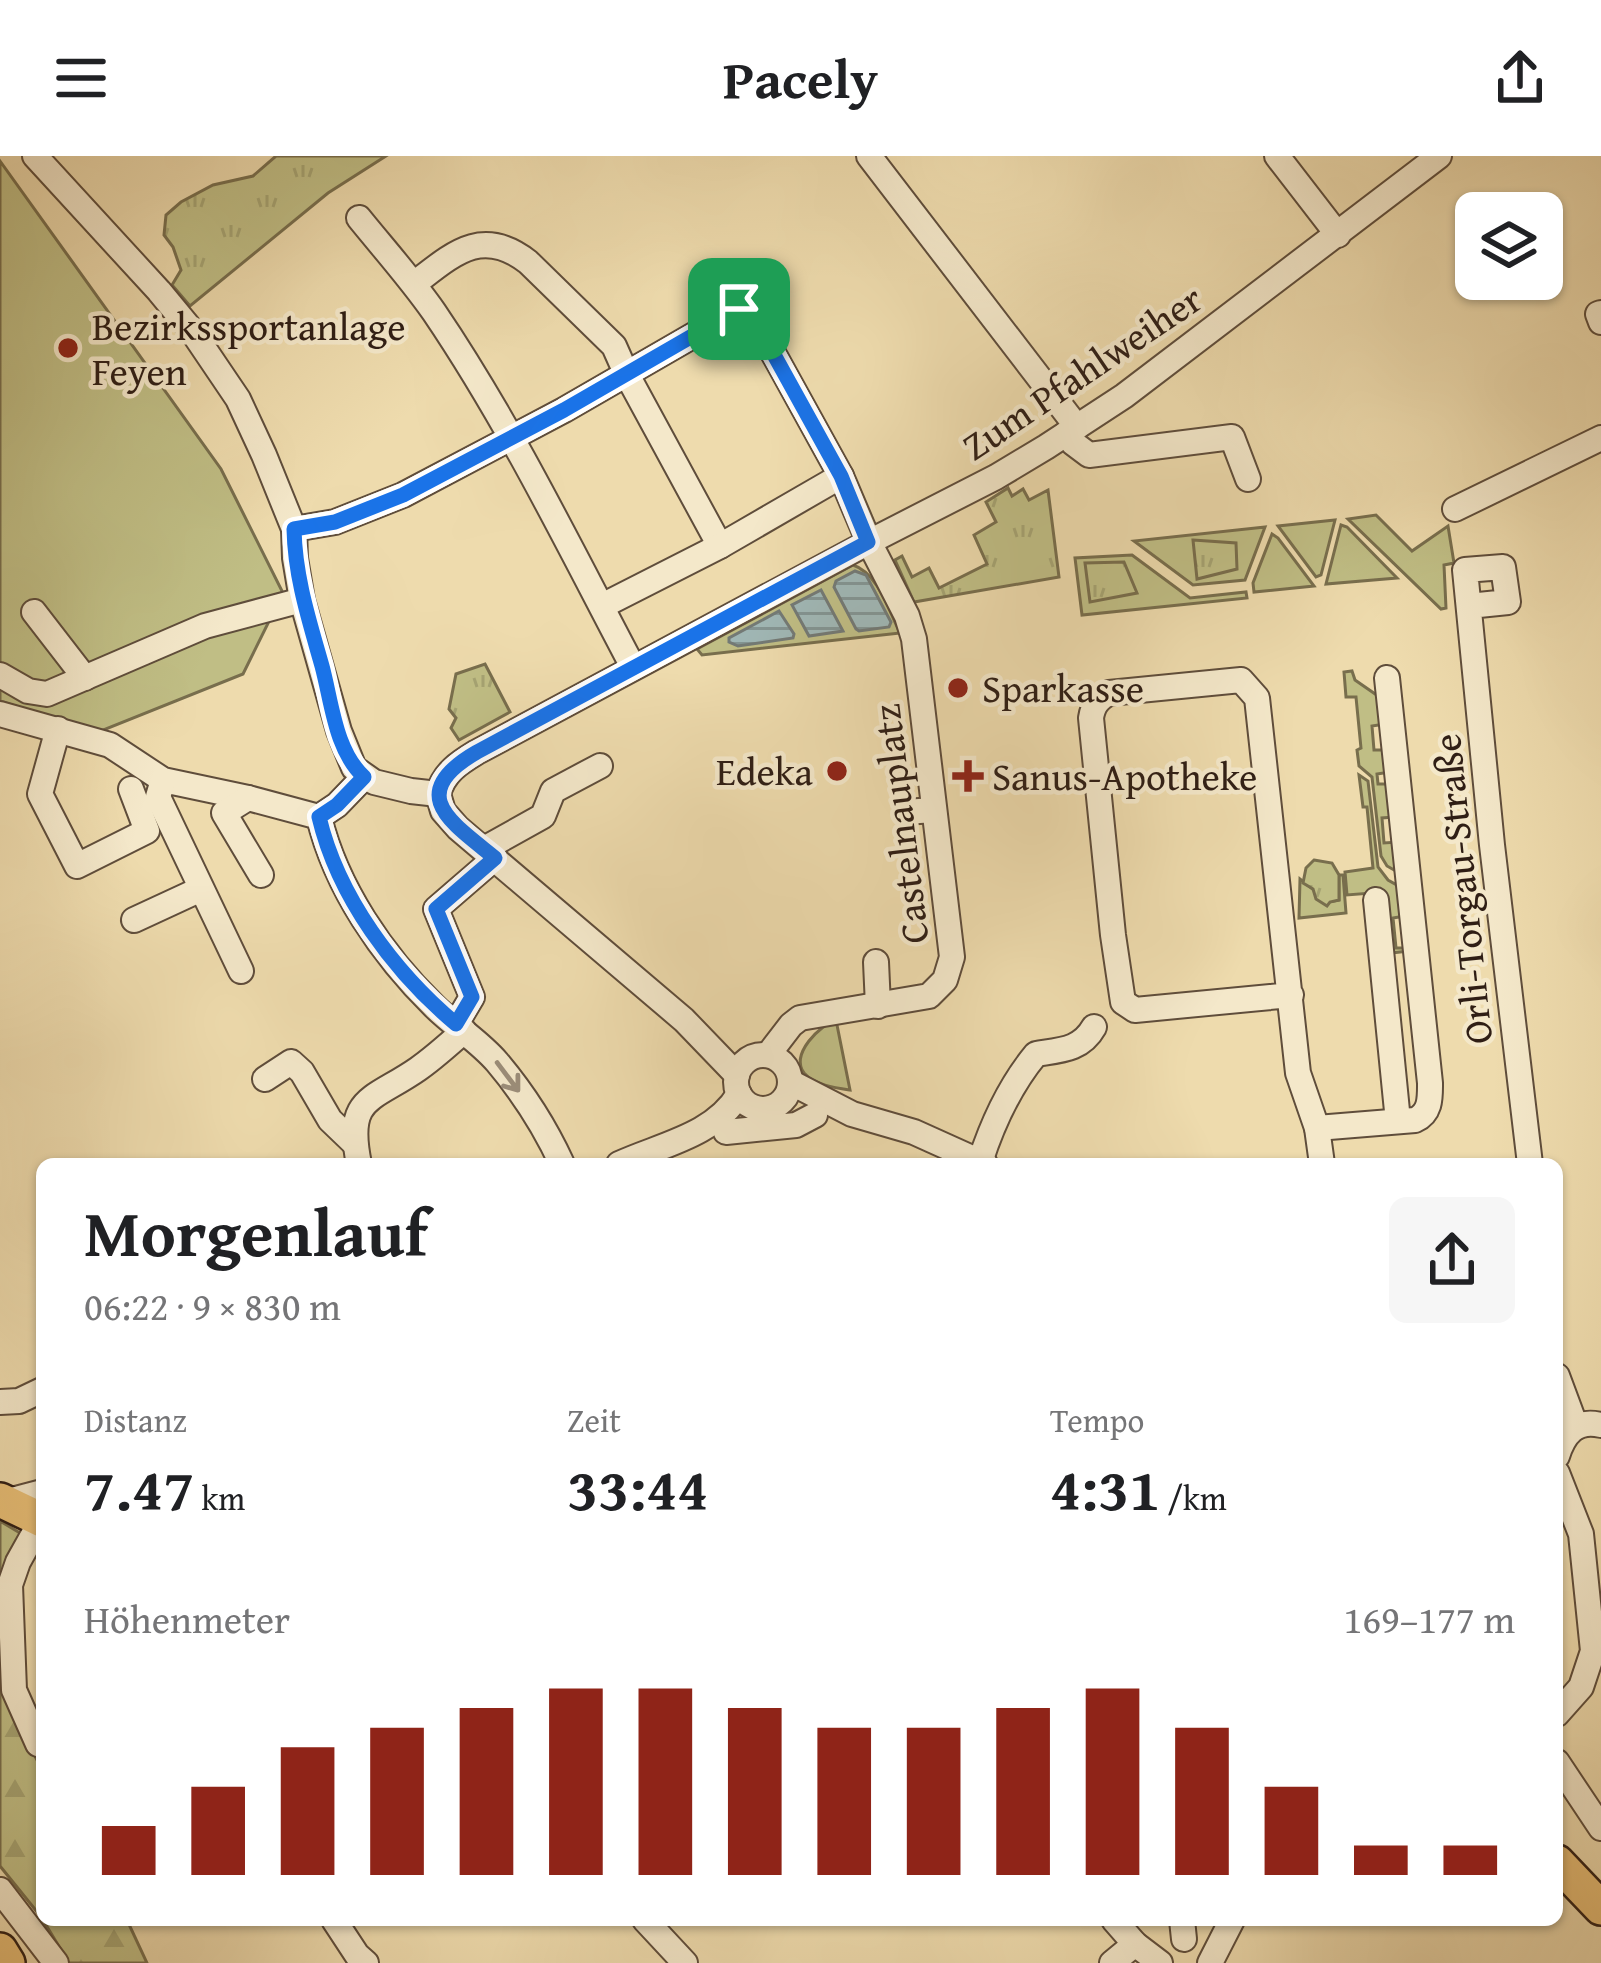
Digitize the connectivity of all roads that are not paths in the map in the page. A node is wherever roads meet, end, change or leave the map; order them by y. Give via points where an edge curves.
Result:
1 (35, 156) edge
2 (869, 156) edge
3 (1277, 156) edge
4 (1439, 156) edge
5 (358, 218) dead end
6 (1338, 235) junction
7 (414, 284) junction
8 (626, 374) junction
9 (1072, 430) junction
10 (510, 437) junction
11 (1601, 437) edge
12 (841, 476) junction
13 (1247, 479) dead end
14 (1455, 509) dead end
15 (294, 529) junction
16 (868, 542) junction
17 (720, 546) junction
18 (302, 600) junction
19 (602, 606) junction
20 (1468, 606) dead end
21 (34, 612) dead end
22 (633, 667) junction
23 (0, 675) edge
24 (85, 678) junction
25 (1387, 678) dead end
26 (0, 715) edge
27 (58, 729) junction
28 (600, 766) dead end
29 (364, 777) junction
30 (163, 780) junction
31 (130, 789) dead end
32 (438, 794) junction
33 (248, 798) junction
34 (934, 809) junction
35 (905, 812) dead end
36 (319, 817) junction
37 (489, 854) junction
38 (261, 875) dead end
39 (202, 889) junction
40 (1376, 901) dead end
41 (134, 920) dead end
42 (876, 962) dead end
43 (241, 971) dead end
44 (1291, 995) junction
45 (878, 1006) junction
46 (1094, 1027) dead end
47 (460, 1028) junction
48 (265, 1079) dead end
49 (763, 1081) junction
50 (852, 1114) junction
51 (815, 1115) junction
52 (1398, 1121) junction
53 (1317, 1128) junction
54 (726, 1132) junction
55 (679, 1140) junction
56 (357, 1154) edge
57 (559, 1158) edge
58 (634, 1158) edge
59 (972, 1158) edge
60 (984, 1158) edge
61 (1321, 1158) edge
62 (1529, 1158) edge
63 (1563, 1386) edge
64 (36, 1393) edge
65 (0, 1402) edge
66 (1588, 1426) edge
67 (1563, 1442) edge
68 (1563, 1488) edge
69 (36, 1493) edge
70 (2, 1501) edge
71 (36, 1517) edge
72 (36, 1531) edge
73 (1563, 1707) edge
74 (36, 1740) edge
75 (1563, 1771) edge
76 (1601, 1828) edge
77 (1563, 1868) edge
78 (0, 1890) edge
79 (1601, 1908) edge
80 (338, 1926) edge
81 (651, 1926) edge
82 (1119, 1926) edge
83 (1229, 1926) edge
84 (1135, 1944) junction
85 (0, 1950) edge
86 (8, 1963) edge
87 (56, 1963) edge
88 (366, 1963) edge
89 (685, 1963) edge
90 (1112, 1963) edge
91 (1160, 1963) edge
92 (1210, 1963) edge

1 - 15 street via 221,371
2 - 9 street
3 - 6 street
4 - 6 street, Zum Pfahlweiher
5 - 7 street
6 - 9 street, Zum Pfahlweiher
7 - 8 street via 475,245 513,250 614,346
7 - 10 street
8 - 10 street
8 - 12 street, Castelnauplatz via 739,309 756,322
8 - 17 street
9 - 13 street via 1073,443 1089,455 1232,437
9 - 16 street, Zum Pfahlweiher
10 - 15 street via 403,495
10 - 19 street
11 - 14 street
12 - 16 street, Castelnauplatz
12 - 17 street
15 - 18 street
16 - 22 street, Zum Pfahlweiher
16 - 34 street, Castelnauplatz via 914,639
17 - 19 street
18 - 24 street via 205,626
18 - 29 street via 338,731
19 - 22 street
20 - 62 street, Orli-Torgau-Straße
21 - 24 street
22 - 32 street, Zum Pfahlweiher via 458,763
23 - 24 street via 37,694
25 - 52 street via 1430,1083 1423,1117
26 - 27 street
27 - 30 street via 110,745
27 - 31 street via 40,794 77,866 147,831
28 - 37 street via 553,791 542,816
29 - 32 street
29 - 36 street
30 - 33 street
30 - 39 street via 158,797
32 - 37 street via 450,820
33 - 36 street
33 - 38 street via 224,813
34 - 35 street
34 - 45 street, Castelnauplatz via 950,971 929,995
36 - 47 street via 336,870 376,937
37 - 47 street via 436,909 472,997
37 - 49 street
39 - 41 street
39 - 43 street
40 - 52 street
42 - 45 street
44 - 44 street via 1252,690 1241,680 1099,698 1091,718 1123,1002 1135,1010
44 - 53 street via 1298,1073
45 - 49 street, Castelnauplatz via 825,1012
46 - 60 street via 1086,1041 1036,1054 1025,1067
47 - 56 street via 418,1069 363,1103
47 -> 57 street via 531,1107
48 - 56 street via 291,1062
49 - 50 street
49 - 51 street
49 - 54 street
49 - 55 street
50 - 51 street
50 - 59 street
51 - 54 street via 796,1125
52 - 53 street
53 - 61 street
54 - 55 street
55 - 58 street
63 - 66 street
64 - 65 street
66 - 67 street
68 - 73 street via 1581,1534 1593,1651 1581,1687
69 - 70 street
70 - 71 main road
72 - 74 street via 10,1585 14,1690
75 - 76 street
77 - 79 main road
78 - 87 street
80 - 88 street
81 - 89 street
82 - 84 street
83 - 92 street
84 - 90 street
84 - 91 street
85 - 86 main road

